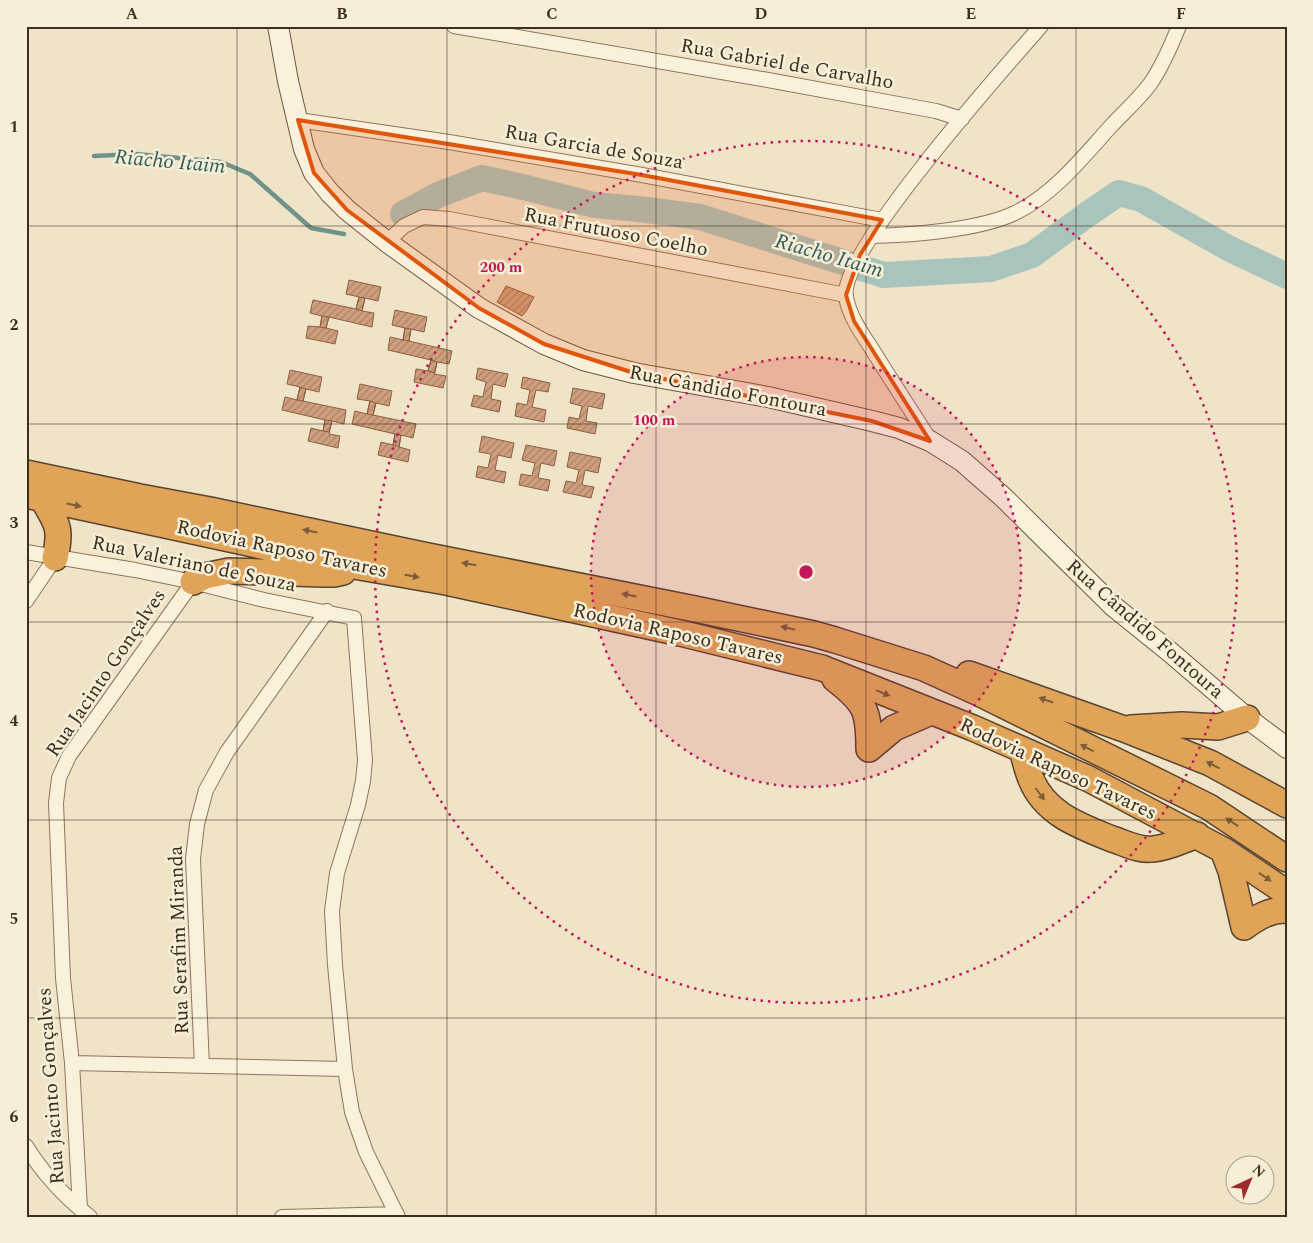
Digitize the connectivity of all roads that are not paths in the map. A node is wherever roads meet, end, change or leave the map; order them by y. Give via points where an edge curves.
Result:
1 (278, 26) edge
2 (454, 26) edge
3 (1041, 26) edge
4 (1179, 26) edge
5 (962, 119) junction
6 (298, 120) junction
7 (882, 220) junction
8 (873, 236) junction
9 (387, 242) junction
10 (846, 296) junction
11 (930, 441) junction
12 (26, 473) edge
13 (34, 497) edge
14 (26, 552) edge
15 (55, 558) junction
16 (354, 566) junction
17 (193, 582) junction
18 (26, 601) edge
19 (326, 611) junction
20 (822, 668) junction
21 (924, 668) junction
22 (931, 712) junction
23 (1247, 718) junction
24 (1124, 728) junction
25 (1287, 748) edge
26 (1022, 750) junction
27 (1287, 805) edge
28 (1196, 834) junction
29 (1223, 850) junction
30 (1287, 859) edge
31 (1287, 893) edge
32 (1287, 910) edge
33 (72, 1063) junction
34 (202, 1066) junction
35 (346, 1069) junction
36 (26, 1146) edge
37 (85, 1213) edge
38 (398, 1215) edge
39 (282, 1217) edge

1 - 6 main road, Rua Cândido Fontoura
2 - 5 street, Rua Gabriel de Carvalho via 768,80 936,111
3 - 5 street
4 - 8 street via 1150,84 1069,172 1044,194 1016,212 993,221 898,236
5 - 7 street
6 - 7 street, Rua Garcia de Souza via 642,175
6 - 9 main road, Rua Cândido Fontoura via 304,149 314,172 330,194
7 - 8 street
8 - 10 street via 860,256
9 - 10 street, Rua Frutuoso Coelho via 404,226 423,217 449,219
9 - 11 main road, Rua Cândido Fontoura via 479,308 544,344 583,360 872,420
10 - 11 street via 854,321
11 - 23 main road, Rua Cândido Fontoura via 976,473 1113,606
21 -> 12 highway, Rodovia Raposo Tavares via 774,625
13 - 15 highway via 58,531
13 -> 16 highway, Rodovia Raposo Tavares
14 - 15 street, Rua Valeriano de Souza
15 - 17 street, Rua Valeriano de Souza
15 - 18 street
16 - 17 highway via 334,574 229,571
16 -> 20 highway, Rodovia Raposo Tavares via 446,582
17 - 19 street, Rua Valeriano de Souza
17 - 33 street, Rua Jacinto Gonçalves via 69,756 59,778 56,803 63,978
19 - 34 street, Rua Serafim Miranda via 227,752 206,790 197,824 193,859
19 - 35 street, Rua Valeriano de Souza via 353,617 365,760 358,805 337,874 332,912
20 -> 22 highway, Rodovia Raposo Tavares
20 - 22 highway via 852,692 861,704 868,718 869,749 894,728
24 -> 21 highway via 975,675
30 -> 21 highway, Rodovia Raposo Tavares via 1209,807
22 - 26 highway, Rodovia Raposo Tavares
23 - 24 highway via 1218,726
23 - 25 main road, Rua Cândido Fontoura
27 -> 24 highway via 1210,763
26 - 28 highway, Rodovia Raposo Tavares via 1089,779
26 -> 28 highway via 1030,778 1039,793 1058,814 1089,830 1137,848 1152,850
28 - 29 highway, Rodovia Raposo Tavares
29 -> 31 highway, Rodovia Raposo Tavares
29 - 32 highway via 1244,927 1267,913
33 - 34 street
33 - 37 street, Rua Jacinto Gonçalves
34 - 35 street
35 - 38 street via 352,1112 366,1152
36 - 37 street via 55,1186
38 - 39 street

